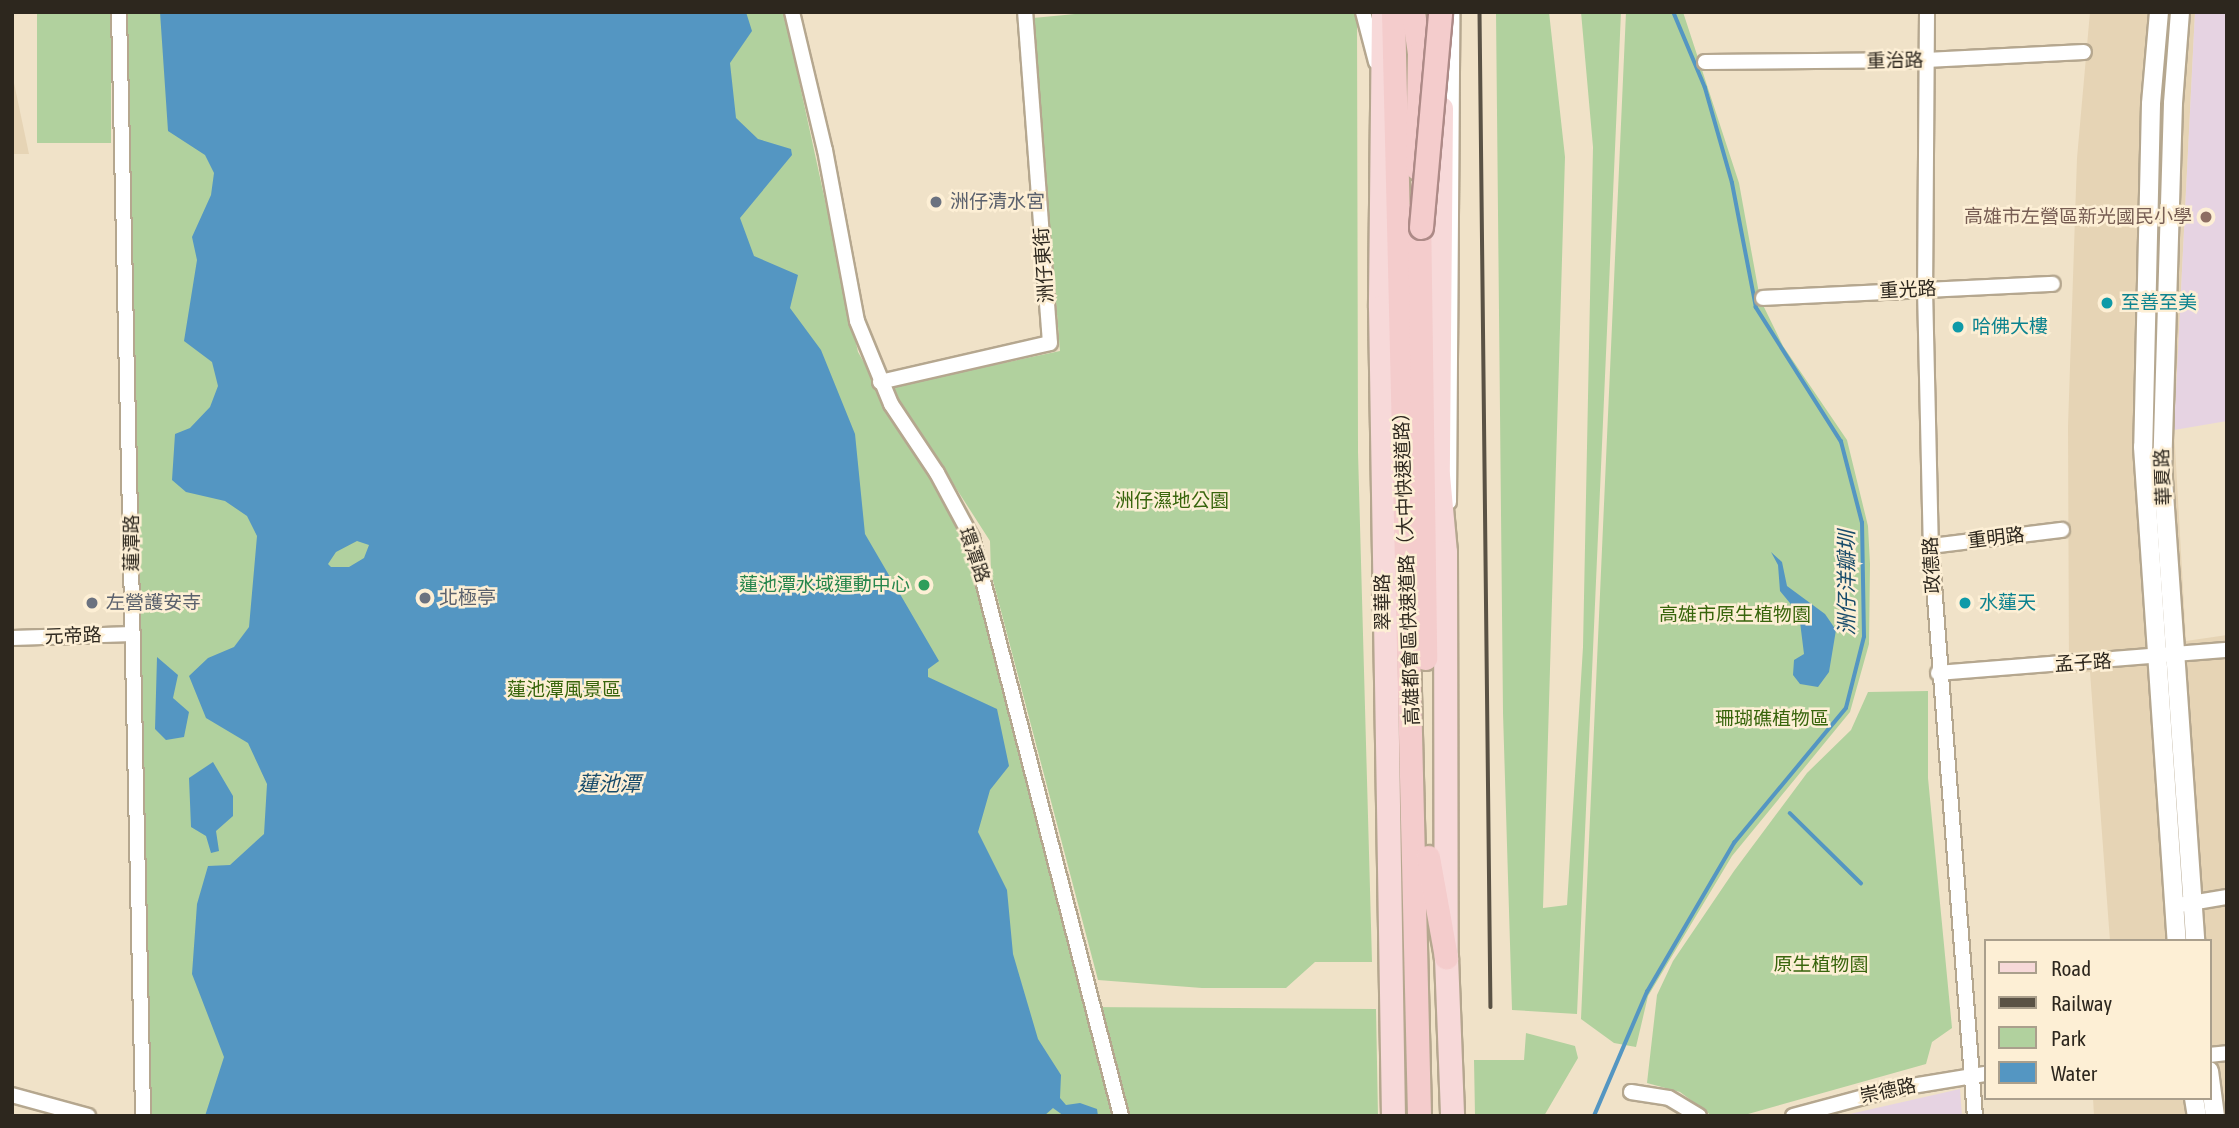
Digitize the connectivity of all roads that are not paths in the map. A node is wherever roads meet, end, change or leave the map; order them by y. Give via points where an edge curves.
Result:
1 (119, 12) edge
2 (792, 12) edge
3 (1025, 12) edge
4 (1363, 12) edge
5 (1383, 12) edge
6 (1393, 12) edge
7 (1413, 12) edge
8 (1429, 12) edge
9 (1440, 12) edge
10 (1452, 12) edge
11 (1927, 12) edge
12 (2160, 12) edge
13 (2180, 12) edge
14 (2084, 52) dead end
15 (1926, 60) junction
16 (1705, 62) dead end
17 (1381, 89) junction
18 (2149, 213) junction
19 (2169, 214) junction
20 (1421, 227) junction
21 (2053, 284) dead end
22 (1925, 289) junction
23 (1763, 298) dead end
24 (880, 382) junction
25 (2062, 530) dead end
26 (1931, 546) junction
27 (1445, 552) junction
28 (134, 634) junction
29 (12, 638) edge
30 (2227, 650) edge
31 (2164, 657) junction
32 (1938, 673) junction
33 (2227, 897) edge
34 (2182, 905) junction
35 (2177, 939) edge
36 (2194, 939) edge
37 (1446, 957) junction
38 (1978, 1075) edge
39 (2211, 1086) edge
40 (1631, 1092) dead end
41 (12, 1095) edge
42 (88, 1116) edge
43 (143, 1116) edge
44 (1121, 1116) edge
45 (1393, 1116) edge
46 (1419, 1116) edge
47 (1452, 1116) edge
48 (1699, 1116) edge
49 (1793, 1116) edge
50 (1975, 1116) edge
51 (2215, 1116) edge

1 - 28 street, 蓮潭路
2 - 24 street, 環潭路 via 825,150 857,321
3 - 24 street, 洲仔東街 via 1050,343
4 - 17 street, 翠華路
5 - 17 main road, 翠華路
6 - 46 highway, 高雄都會區快速道路（大中快速道路）
7 - 20 highway, 高雄都會區快速道路（大中快速道路）, bridge via 1419,53 1416,183
8 - 27 main road via 1441,77 1438,475
9 - 20 highway, bridge
10 - 27 street via 1452,467
11 - 15 street, 政德路
12 - 18 street, 華夏路
13 - 19 street, 華夏路
14 - 15 street, 重治路
15 - 16 street, 重治路
15 - 22 street, 政德路
17 - 45 main road, 翠華路 via 1380,376
18 - 19 street
18 - 31 street, 華夏路 via 2143,447
19 - 31 street, 華夏路 via 2161,446
20 - 37 highway, 高雄都會區快速道路（大中快速道路） via 1426,820 1429,872
21 - 22 street, 重光路
22 - 23 street, 重光路
22 - 26 street, 政德路
24 - 44 street, 環潭路 via 972,538
25 - 26 street, 重明路
26 - 32 street, 政德路
27 - 37 main road
28 - 29 street, 元帝路
28 - 43 street, 蓮潭路
30 - 31 street, 孟子路
31 - 32 street, 孟子路
31 - 34 street, 華夏路
32 - 38 street, 政德路
33 - 34 street
34 - 35 street, 華夏路
34 - 36 street, 華夏路
37 - 47 main road
38 - 49 street, 崇德路 via 1894,1089
38 - 50 street, 政德路
39 - 51 street
40 - 48 street via 1669,1098
41 - 42 street

